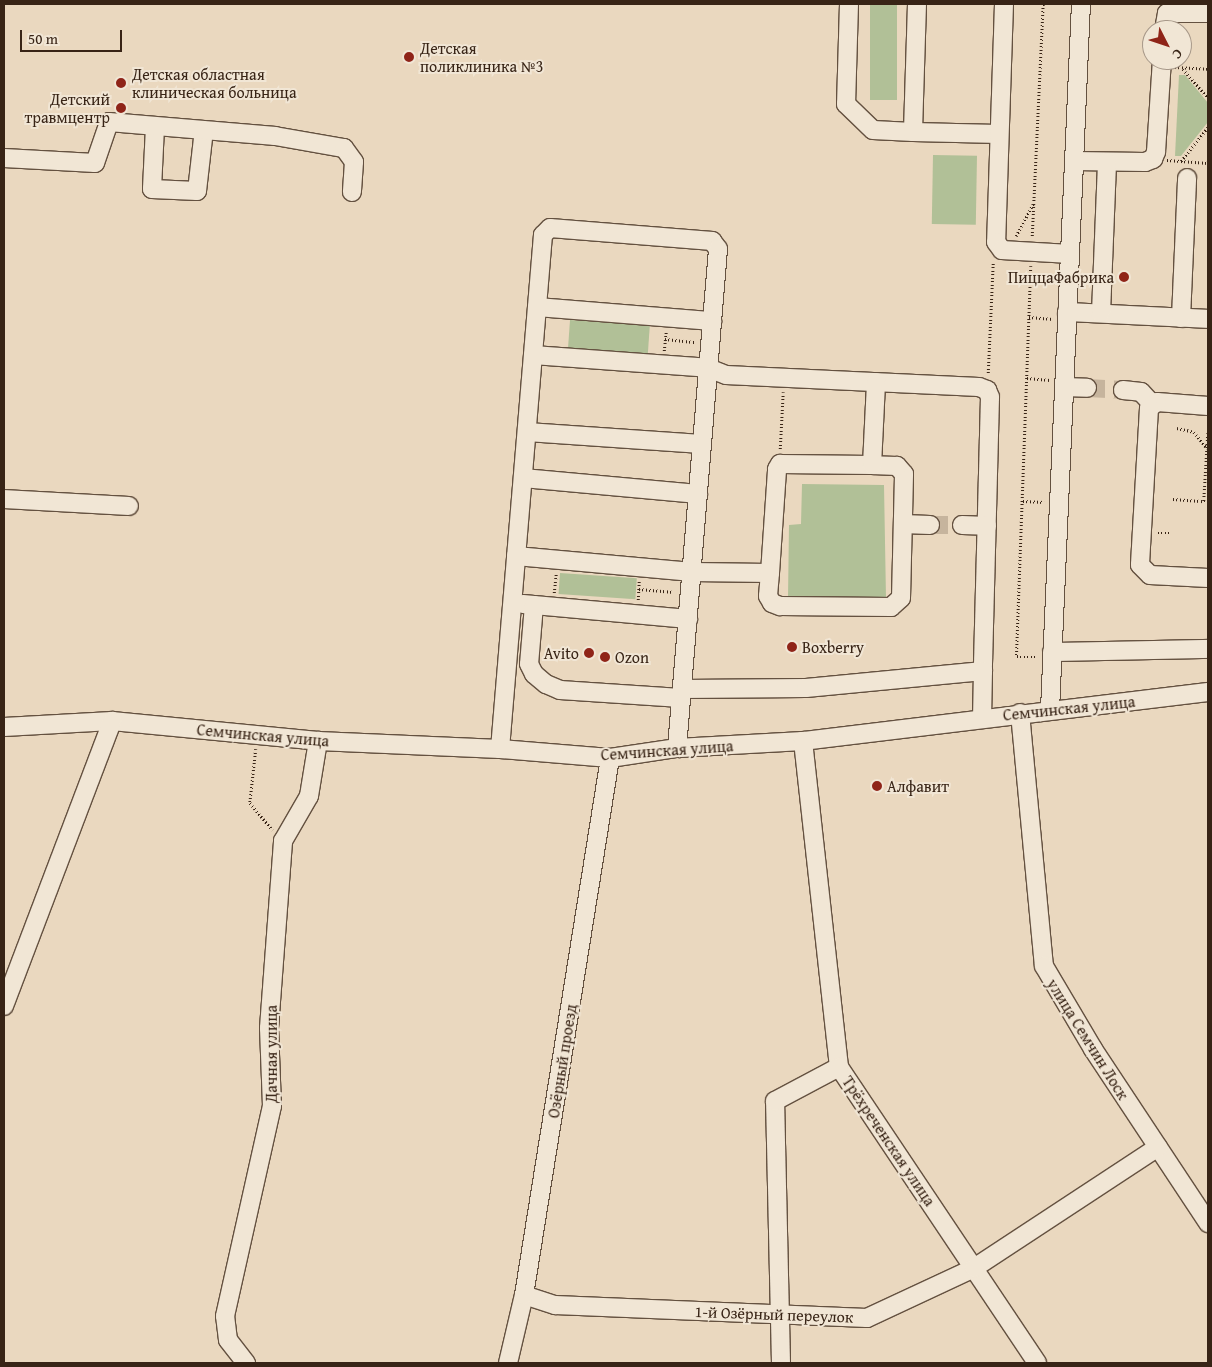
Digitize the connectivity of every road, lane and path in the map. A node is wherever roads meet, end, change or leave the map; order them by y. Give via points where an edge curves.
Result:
1 (849, 4) edge
2 (917, 4) edge
3 (1004, 4) edge
4 (1043, 4) edge
5 (1080, 4) edge
6 (1208, 13) edge
7 (1166, 20) edge
8 (1192, 68) edge
9 (1208, 69) edge
10 (1162, 70) edge
11 (1184, 70) edge
12 (1208, 98) edge
13 (156, 127) junction
14 (1208, 127) edge
15 (204, 130) junction
16 (913, 132) junction
17 (999, 134) junction
18 (4, 158) edge
19 (1153, 160) junction
20 (1074, 161) junction
21 (1181, 161) junction
22 (1107, 162) junction
23 (1204, 163) junction
24 (1208, 163) edge
25 (1208, 168) edge
26 (1187, 178) dead end
27 (352, 192) dead end
28 (1034, 202) junction
29 (1004, 245) junction
30 (1031, 252) junction
31 (1070, 254) junction
32 (537, 307) junction
33 (1101, 314) junction
34 (1067, 316) junction
35 (667, 317) junction
36 (1029, 317) junction
37 (1181, 318) junction
38 (1208, 319) edge
39 (712, 321) junction
40 (665, 340) junction
41 (697, 342) dead end
42 (533, 355) junction
43 (663, 365) junction
44 (708, 368) junction
45 (784, 378) junction
46 (1027, 378) junction
47 (876, 382) junction
48 (1064, 384) junction
49 (1087, 388) tunnel mouth
50 (987, 390) junction
51 (1123, 390) tunnel mouth
52 (1152, 404) junction
53 (1208, 406) edge
54 (1177, 428) dead end
55 (527, 432) junction
56 (1208, 433) edge
57 (702, 444) junction
58 (1207, 449) edge
59 (780, 454) dead end
60 (872, 465) junction
61 (523, 478) junction
62 (698, 494) junction
63 (4, 499) edge
64 (1173, 499) dead end
65 (1023, 501) junction
66 (1204, 501) junction
67 (1208, 501) edge
68 (1059, 504) junction
69 (129, 506) dead end
70 (903, 524) junction
71 (930, 524) tunnel mouth
72 (962, 526) tunnel mouth
73 (987, 526) junction
74 (1154, 533) dead end
75 (1168, 533) dead end
76 (516, 556) junction
77 (557, 560) junction
78 (640, 567) junction
79 (692, 572) junction
80 (770, 573) junction
81 (1208, 578) edge
82 (639, 589) junction
83 (683, 593) dead end
84 (512, 603) junction
85 (534, 605) junction
86 (553, 607) junction
87 (636, 614) junction
88 (688, 619) junction
89 (1208, 649) edge
90 (1052, 655) junction
91 (983, 671) junction
92 (1208, 692) edge
93 (681, 694) junction
94 (1050, 710) junction
95 (1020, 713) junction
96 (982, 718) junction
97 (112, 721) junction
98 (4, 727) edge
99 (258, 735) junction
100 (318, 741) junction
101 (803, 741) junction
102 (677, 748) junction
103 (500, 749) junction
104 (610, 758) junction
105 (283, 841) junction
106 (4, 1006) edge
107 (839, 1067) junction
108 (1158, 1147) junction
109 (1208, 1223) edge
110 (974, 1268) junction
111 (524, 1295) junction
112 (778, 1314) junction
113 (246, 1363) edge
114 (508, 1363) edge
115 (781, 1363) edge
116 (1037, 1363) edge

1 - 16 street via 848,109 873,130
2 - 16 street
3 - 17 street
4 - 28 path
5 - 20 street
6 - 7 street via 1167,13
8 - 9 path
10 - 19 street
11 - 12 path
13 - 15 street
13 - 15 street via 152,189 197,192
13 - 18 street via 109,122 95,163
14 - 21 path
15 - 27 street via 275,136 344,148 354,162
16 - 17 street
17 - 29 street
19 - 21 path
19 - 22 street
20 - 22 street
20 - 31 street
21 - 23 path
22 - 33 street
23 - 24 path
23 - 25 path
26 - 37 street
28 - 29 path
28 - 30 path
29 - 30 street
29 - 50 path via 993,262
30 - 31 street
30 - 36 path
31 - 34 street
32 - 35 street
32 - 39 street via 543,235 550,228 712,241 718,250
32 - 42 street
33 - 34 street
33 - 37 street
34 - 36 path
34 - 48 street
35 - 39 street
35 - 40 path
36 - 46 path
37 - 38 street
39 - 44 street
40 - 41 path
40 - 43 path
42 - 43 street
42 - 55 street
43 - 44 street
44 - 45 street via 726,375
44 - 57 street
45 - 47 street
45 - 59 path
46 - 48 path
46 - 65 path
47 - 50 street
47 - 60 street
48 - 49 street
48 - 68 street
50 - 73 street via 990,397
51 - 52 street via 1141,392
52 - 53 street
52 - 81 street via 1140,564 1150,575
54 - 58 path via 1194,432
55 - 57 street
55 - 61 street
56 - 58 path
57 - 62 street
58 - 66 path
60 - 70 street via 902,469
60 - 80 street via 780,464 777,469
61 - 62 street
61 - 76 street
62 - 79 street
63 - 69 street
64 - 66 path
65 - 68 path
65 - 90 path via 1017,657
66 - 67 path
68 - 90 street
70 - 71 street
70 - 80 street via 901,598 891,608 780,606 772,603 768,596
72 - 73 street
73 - 91 street
74 - 75 path
76 - 77 street
76 - 84 street
77 - 78 street
77 - 86 path
78 - 79 street
78 - 82 path
79 - 80 street
79 - 88 street
82 - 83 path
82 - 87 path
84 - 85 street
84 - 103 street
85 - 86 street
85 - 93 street via 529,664 534,674 546,684 560,690
86 - 87 street
87 - 88 street
88 - 93 street
89 - 90 street
90 - 94 street
91 - 93 street via 831,687
91 - 96 street
92 - 94 street, Семчинская улица
93 - 102 street
94 - 95 street, Семчинская улица
95 - 96 street, Семчинская улица
95 - 108 street, улица Семчин Лоск via 1044,966 1092,1049
96 - 101 street, Семчинская улица
97 - 98 street, Семчинская улица
97 - 99 street, Семчинская улица
97 - 106 street
99 - 100 street, Семчинская улица
99 - 105 path via 250,803
100 - 103 street, Семчинская улица
100 - 105 street, Дачная улица via 309,796
101 - 102 street, Семчинская улица
101 - 107 street, Трёхреченская улица
102 - 104 street, Семчинская улица
103 - 104 street, Семчинская улица
104 - 111 street, Озёрный проезд
105 - 113 street, Дачная улица via 269,1028 272,1106 225,1316 228,1340
107 - 110 street, Трёхреченская улица
107 - 112 street via 776,1101
108 - 109 street, улица Семчин Лоск
108 - 110 street, 1-й Озёрный переулок
110 - 112 street, 1-й Озёрный переулок via 867,1318
110 - 116 street, Трёхреченская улица
111 - 112 street, 1-й Озёрный переулок via 555,1305
111 - 114 street, Озёрный проезд
112 - 115 street

